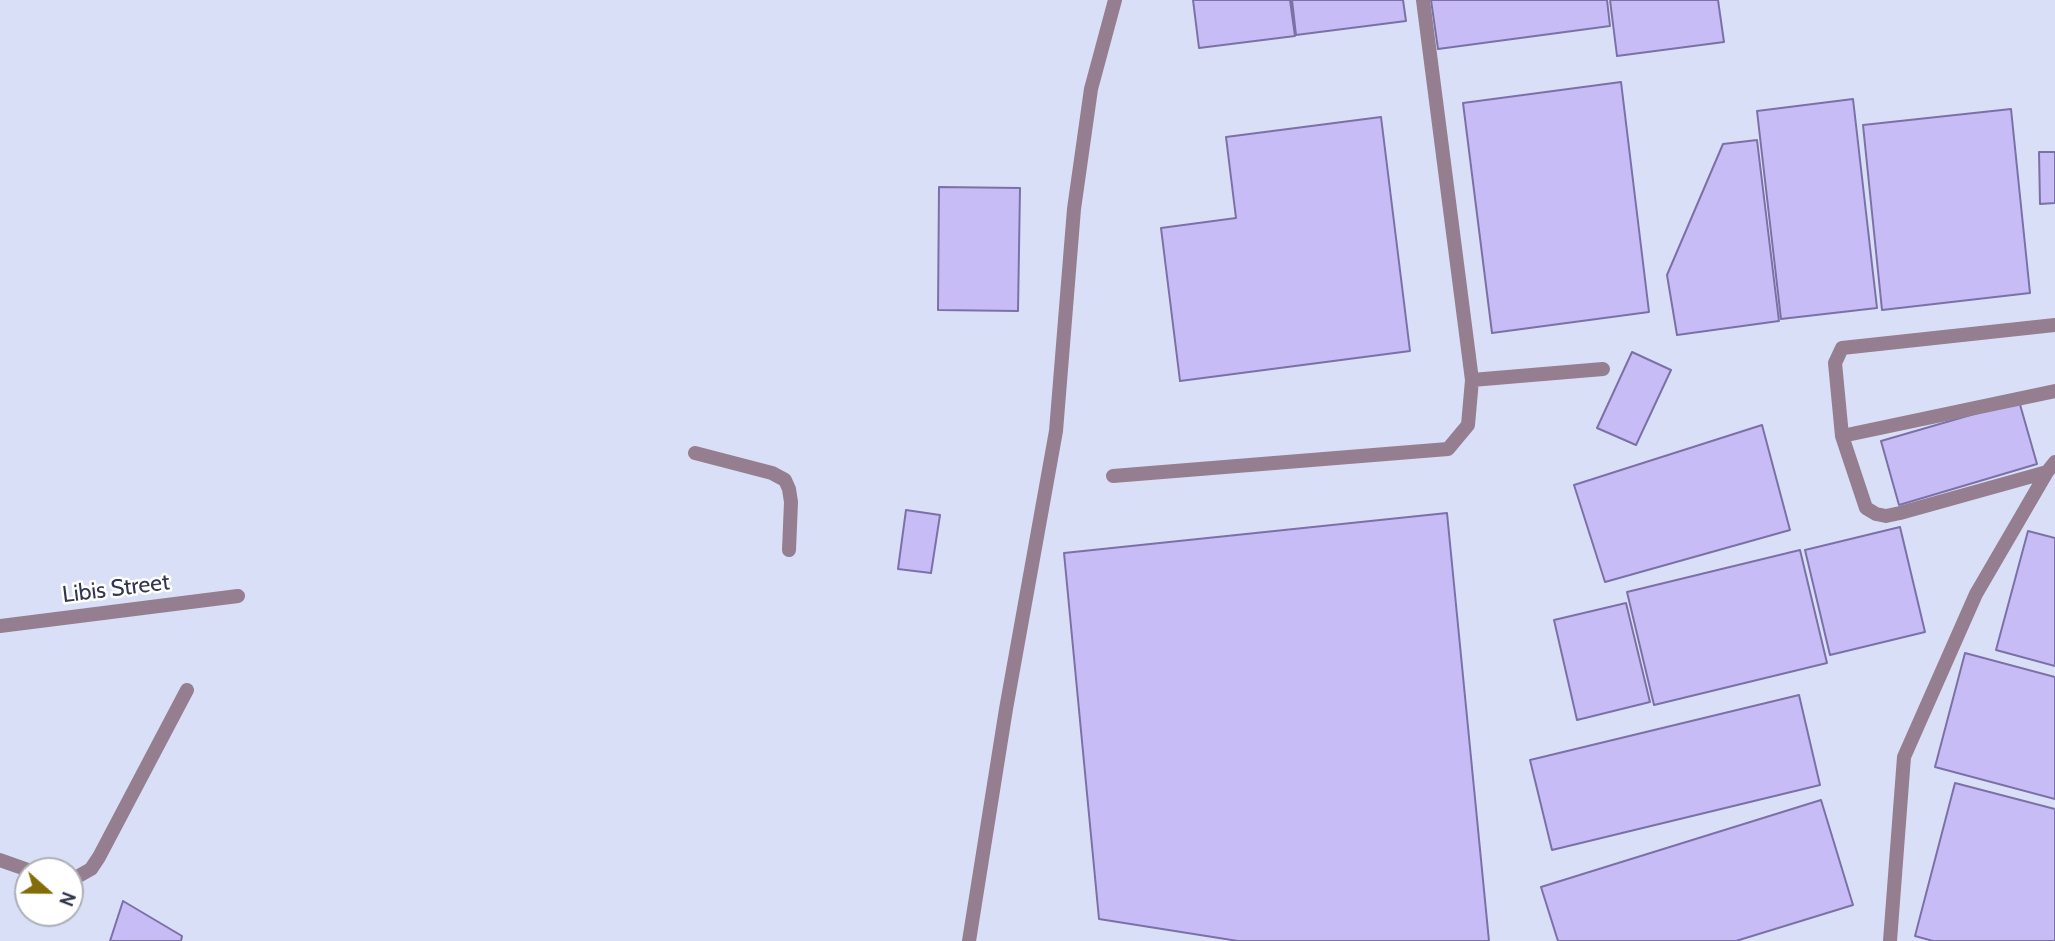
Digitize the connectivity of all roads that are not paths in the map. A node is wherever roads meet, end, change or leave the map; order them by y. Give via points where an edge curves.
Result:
1 (1115, 0) edge
2 (1423, 0) edge
3 (2055, 325) edge
4 (1602, 369) dead end
5 (1472, 380) junction
6 (2055, 391) edge
7 (1842, 436) junction
8 (695, 453) dead end
9 (2051, 467) edge
10 (1113, 476) dead end
11 (789, 550) dead end
12 (238, 597) dead end
13 (0, 626) edge
14 (187, 690) dead end
15 (84, 872) edge
16 (969, 941) edge
17 (1889, 941) edge

1 - 16 street via 1091,89 1074,209 1056,431
2 - 5 street
3 - 7 street via 1842,348 1835,363
4 - 5 street
5 - 10 street via 1468,425 1448,449
6 - 7 street
7 - 9 street via 1866,508 1886,516
8 - 11 street via 785,480 791,502
9 - 17 street via 1976,594 1904,757
12 - 13 street, Libis Street
14 - 15 street via 99,857

